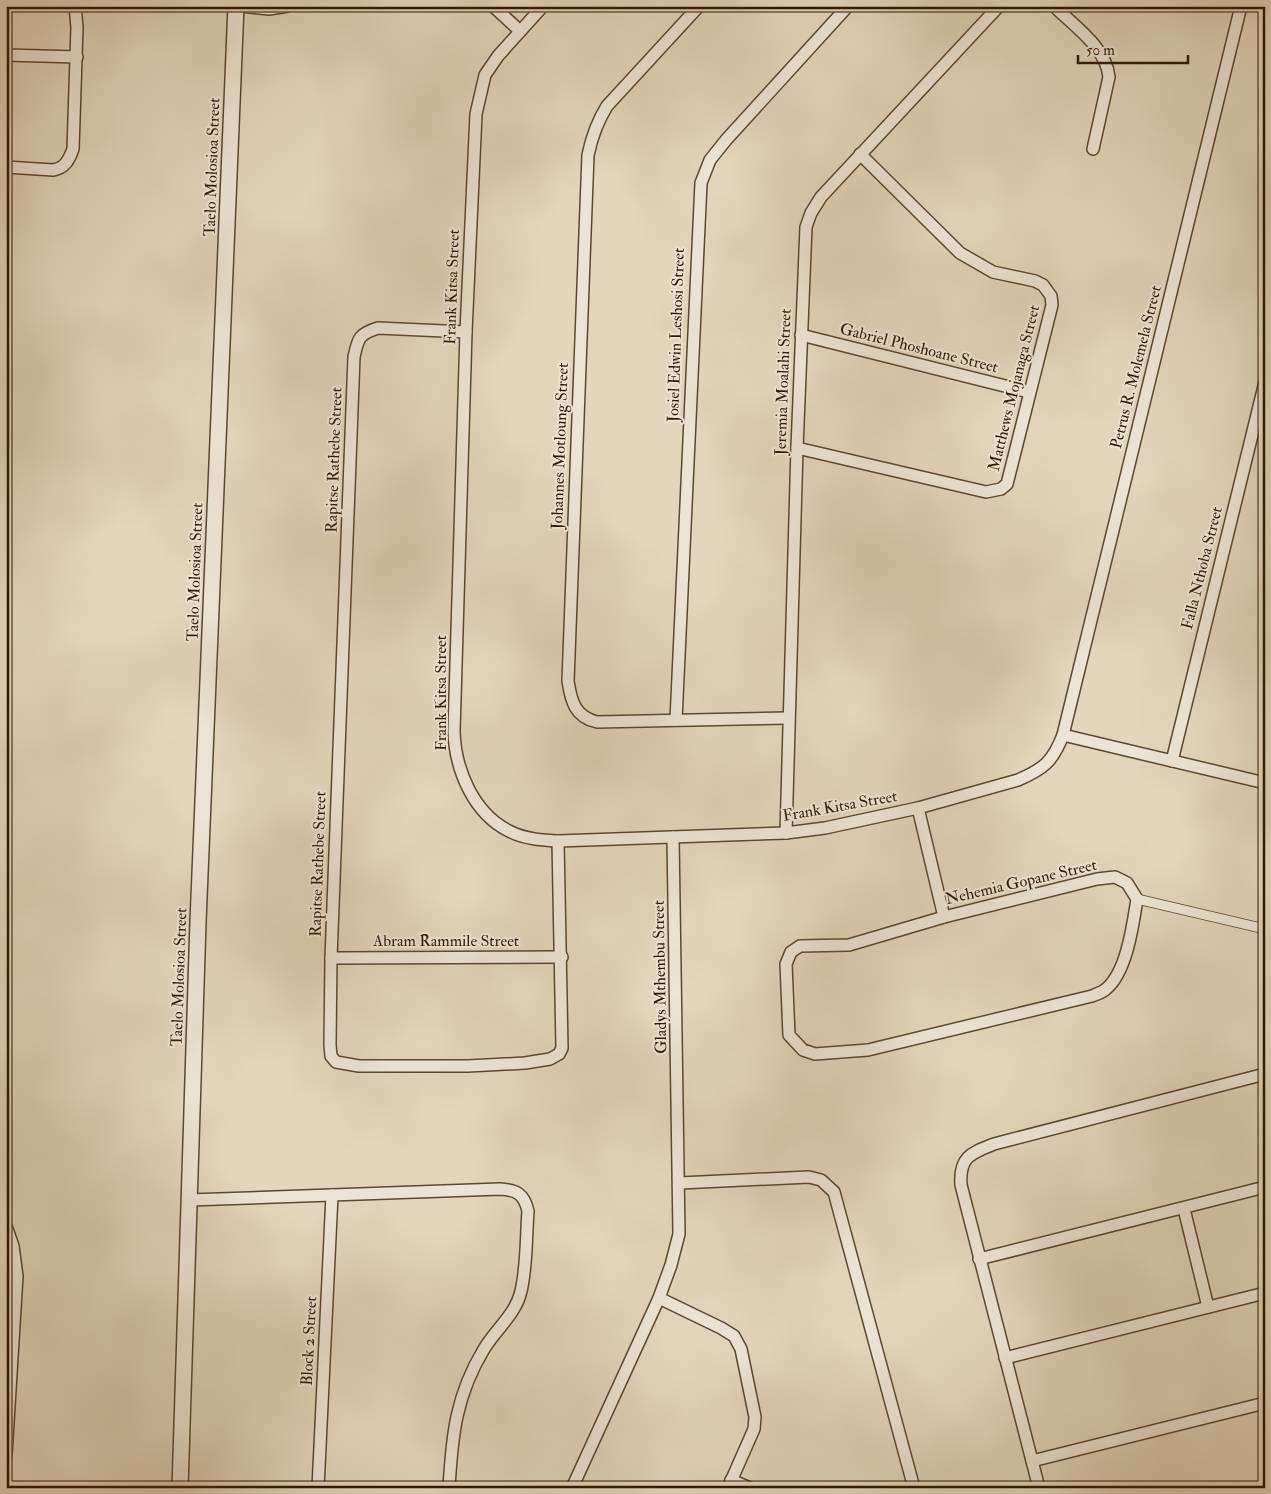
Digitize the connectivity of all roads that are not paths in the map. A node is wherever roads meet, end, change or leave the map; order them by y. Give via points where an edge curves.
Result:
1 (75, 6) edge
2 (236, 6) edge
3 (241, 6) edge
4 (288, 6) edge
5 (493, 6) edge
6 (543, 6) edge
7 (699, 6) edge
8 (848, 6) edge
9 (999, 6) edge
10 (1054, 6) edge
11 (1241, 6) edge
12 (520, 31) junction
13 (6, 55) edge
14 (76, 57) junction
15 (1093, 148) dead end
16 (860, 154) junction
17 (6, 167) edge
18 (466, 332) junction
19 (801, 335) junction
20 (1265, 382) edge
21 (1029, 392) junction
22 (797, 448) junction
23 (788, 718) junction
24 (676, 720) junction
25 (1062, 735) junction
26 (1172, 761) junction
27 (1265, 783) edge
28 (918, 808) junction
29 (786, 833) junction
30 (673, 836) junction
31 (558, 841) junction
32 (1137, 899) junction
33 (944, 917) junction
34 (1265, 930) edge
35 (562, 957) junction
36 (331, 958) junction
37 (1265, 1074) edge
38 (680, 1183) junction
39 (1265, 1187) edge
40 (332, 1195) junction
41 (189, 1200) junction
42 (1184, 1209) junction
43 (6, 1226) edge
44 (979, 1259) junction
45 (1265, 1293) edge
46 (659, 1298) junction
47 (1208, 1307) junction
48 (1005, 1358) junction
49 (1265, 1403) edge
50 (6, 1455) edge
51 (1032, 1462) junction
52 (730, 1484) edge
53 (180, 1488) edge
54 (318, 1488) edge
55 (449, 1488) edge
56 (572, 1488) edge
57 (750, 1488) edge
58 (914, 1488) edge
59 (1039, 1488) edge

1 - 14 street
2 - 41 street, Taelo Molosioa Street
3 - 4 street via 269,9
5 - 12 street
6 - 12 street, Frank Kitsa Street
7 - 24 street, Johannes Motloung Street via 607,106 591,138 582,280 569,662 571,700 588,720
8 - 24 street, Josiel Edwin Leshosi Street via 726,140 710,160 701,183
9 - 16 street, Jeremia Moalahi Street
10 - 15 street via 1095,46 1108,67 1109,77
11 - 25 street, Petrus R. Molemela Street
12 - 18 street, Frank Kitsa Street via 485,75 477,106
13 - 14 street
14 - 17 street via 73,149 69,160 60,169 53,170
16 - 19 street, Jeremia Moalahi Street via 821,197 806,227
16 - 21 street, Matthews Mojanaga Street via 960,253 993,272 1035,281 1047,289 1052,305
18 - 31 street, Frank Kitsa Street via 454,746 461,776 490,818 509,831 535,840
18 - 36 street, Rapitse Rathebe Street via 378,328 365,332 358,340 354,356
19 - 21 street, Gabriel Phoshoane Street
19 - 22 street, Jeremia Moalahi Street
20 - 26 street, Falla Nthoba Street
21 - 22 street, Matthews Mojanaga Street via 1007,484 1001,489 986,492
22 - 23 street, Jeremia Moalahi Street
23 - 24 street, Johannes Motloung Street
23 - 29 street, Jeremia Moalahi Street
25 - 26 street
25 - 28 street, Frank Kitsa Street via 1055,755 1033,774
26 - 27 street
28 - 29 street, Frank Kitsa Street
28 - 33 street
29 - 30 street, Frank Kitsa Street
30 - 31 street, Frank Kitsa Street
30 - 38 street, Gladys Mthembu Street
31 - 35 street, Rapitse Rathebe Street
32 - 33 street, Nehemia Gopane Street via 1127,883 1115,877
32 - 33 street, Nehemia Gopane Street via 1128,943 1116,976 1106,989 1092,996 868,1050 815,1054 794,1042 789,1034 786,964 791,952 800,946 848,946
32 - 34 street
35 - 36 street, Abram Rammile Street
35 - 36 street, Rapitse Rathebe Street via 562,1048 559,1054 540,1062 468,1066 359,1066 336,1062 331,1056 330,1045
37 - 44 street via 994,1144 968,1156 962,1166 961,1185
38 - 46 street, Gladys Mthembu Street via 679,1234
38 - 58 street via 809,1177 821,1180 834,1192
39 - 42 street
40 - 41 street
40 - 54 street, Block 2 Street
40 - 55 street via 512,1189 525,1200 528,1211 521,1291 511,1314 485,1348 462,1391 453,1426
41 - 53 street, Taelo Molosioa Street
42 - 44 street
42 - 47 street
43 - 50 street via 13,1246 17,1276
44 - 48 street
45 - 47 street
46 - 52 street via 734,1336 741,1349 755,1417 754,1430
46 - 56 street, Gladys Mthembu Street
47 - 48 street
48 - 51 street
49 - 51 street
51 - 59 street
52 - 57 street

